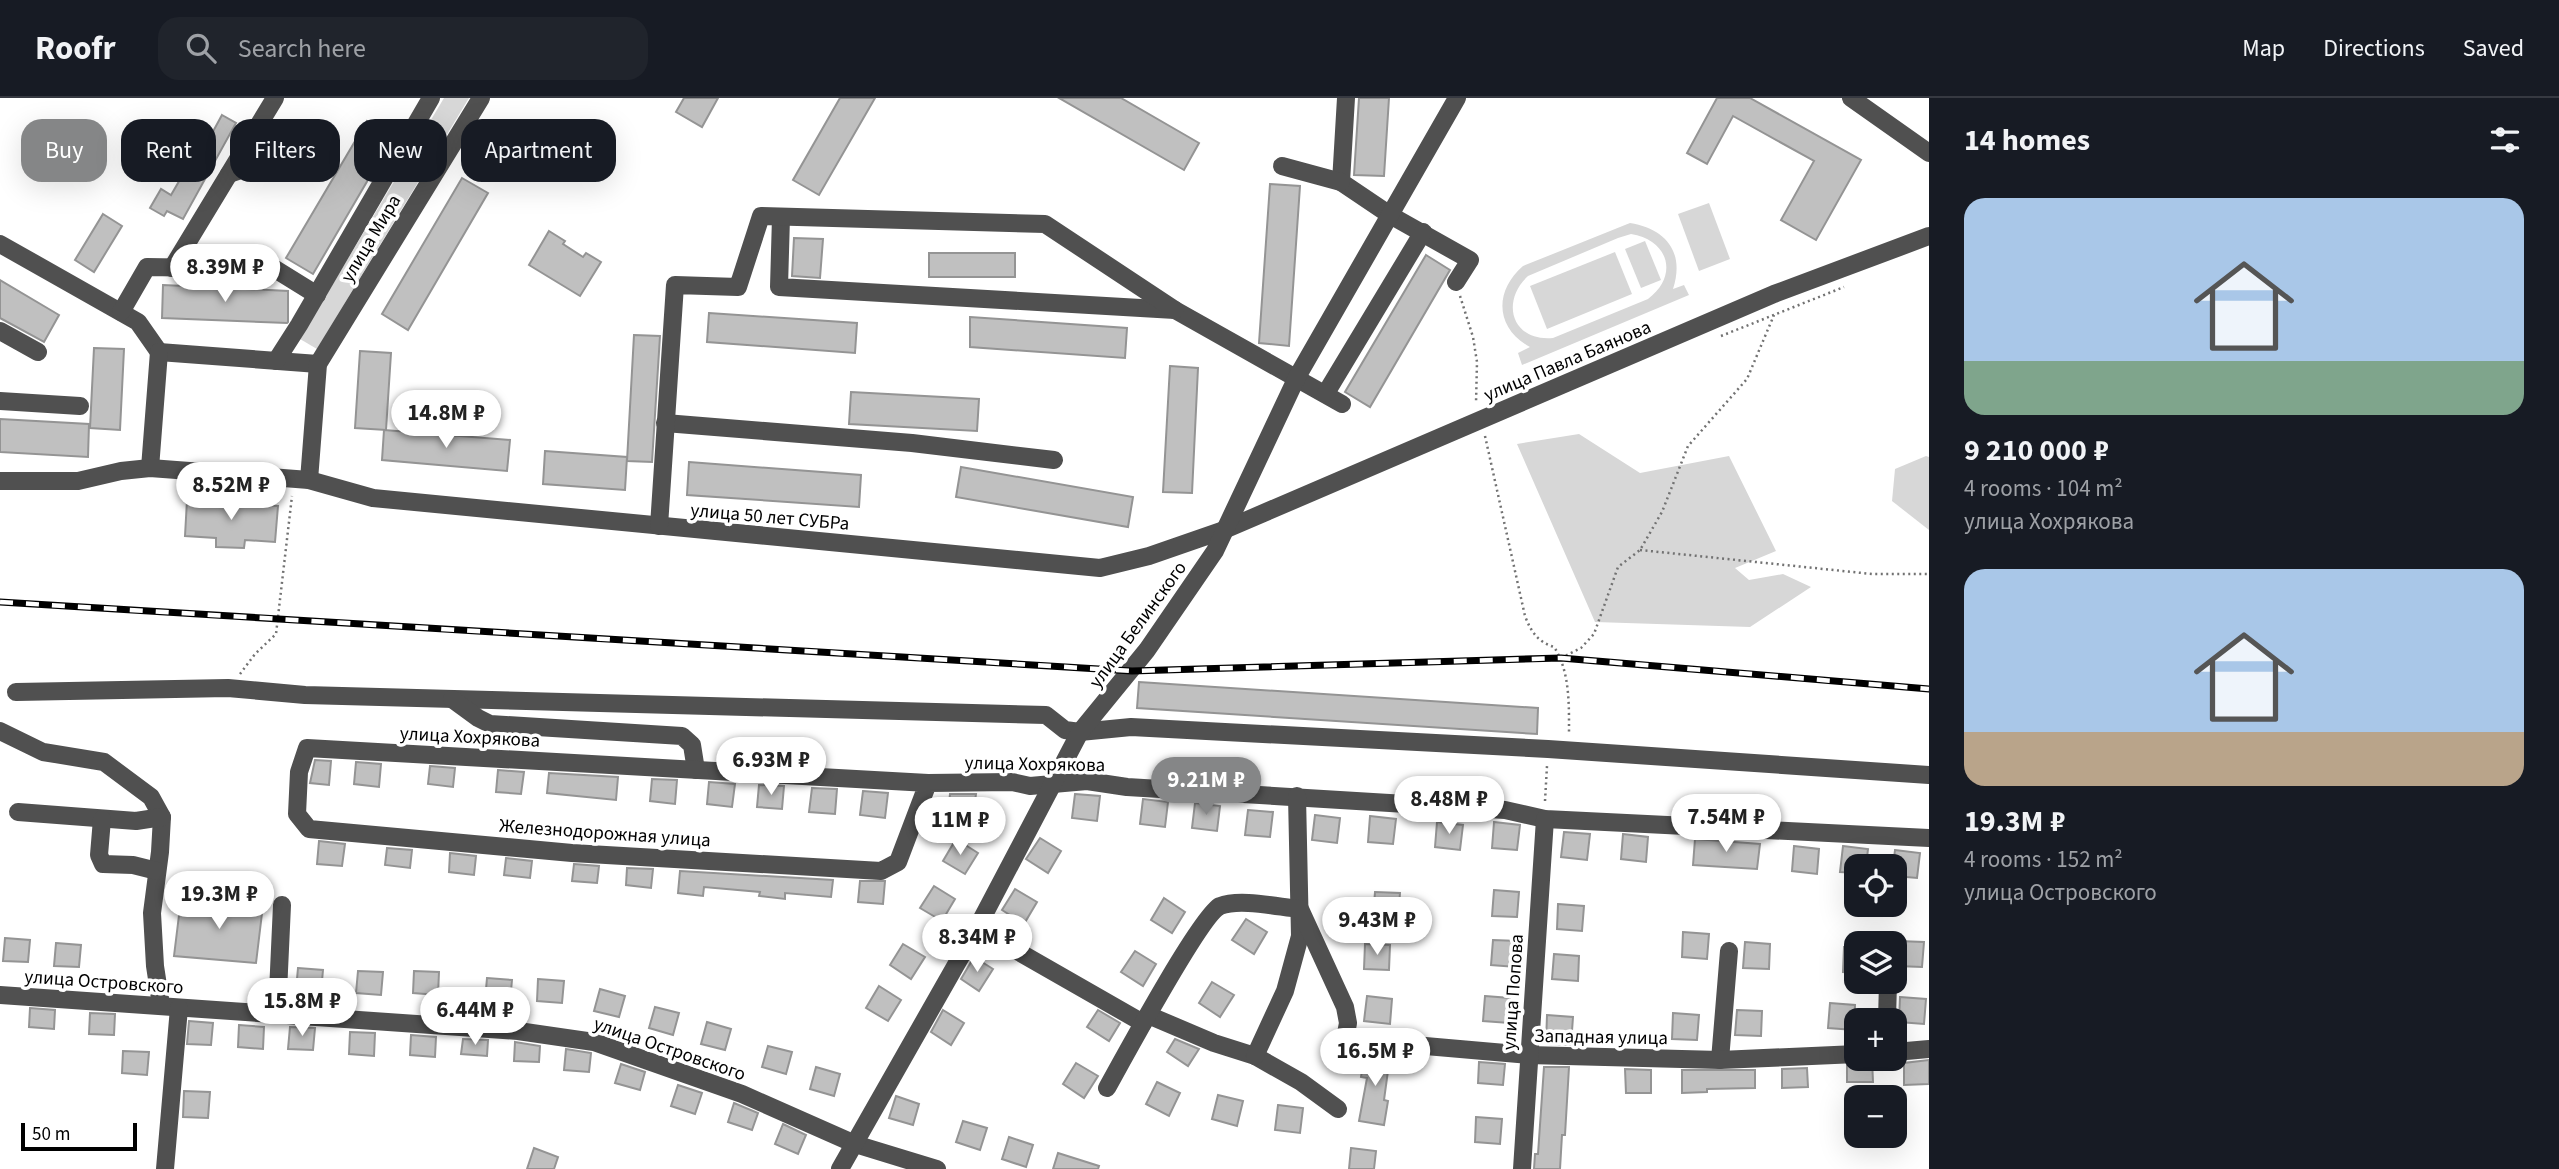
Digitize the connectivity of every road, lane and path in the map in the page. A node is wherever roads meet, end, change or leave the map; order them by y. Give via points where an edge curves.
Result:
1 (275, 98) edge
2 (431, 98) edge
3 (481, 98) edge
4 (1346, 98) edge
5 (1457, 98) edge
6 (1851, 98) edge
7 (1929, 153) edge
8 (1282, 166) dead end
9 (229, 174) joint
10 (1341, 182) junction
11 (1390, 215) junction
12 (781, 217) junction
13 (1423, 232) junction
14 (1929, 236) edge
15 (0, 244) edge
16 (172, 268) junction
17 (1456, 282) joint
18 (1774, 294) junction
19 (317, 295) junction
20 (1175, 310) junction
21 (121, 312) junction
22 (0, 331) edge
23 (38, 352) dead end
24 (159, 352) junction
25 (276, 361) junction
26 (318, 364) junction
27 (1297, 377) junction
28 (1326, 393) junction
29 (0, 401) edge
30 (1342, 404) dead end
31 (80, 406) dead end
32 (1482, 419) junction
33 (666, 423) junction
34 (1054, 460) dead end
35 (150, 468) junction
36 (301, 480) junction
37 (0, 481) edge
38 (659, 526) junction
39 (1224, 530) junction
40 (1640, 550) junction
41 (1929, 574) edge
42 (1562, 658) junction
43 (228, 688) junction
44 (16, 692) dead end
45 (452, 699) junction
46 (0, 732) edge
47 (1080, 733) junction
48 (307, 748) joint
49 (1548, 749) junction
50 (1569, 750) junction
51 (696, 770) junction
52 (1929, 775) edge
53 (928, 783) junction
54 (1052, 784) junction
55 (1297, 796) junction
56 (18, 812) dead end
57 (162, 817) junction
58 (102, 819) junction
59 (1545, 819) junction
60 (1929, 838) edge
61 (158, 871) junction
62 (282, 905) dead end
63 (1300, 909) junction
64 (977, 928) junction
65 (1729, 951) dead end
66 (0, 995) edge
67 (170, 1006) junction
68 (277, 1014) junction
69 (1145, 1019) junction
70 (1929, 1049) edge
71 (1907, 1051) edge
72 (1528, 1055) junction
73 (1844, 1055) edge
74 (1255, 1056) junction
75 (1720, 1060) junction
76 (1107, 1088) dead end
77 (1338, 1109) dead end
78 (855, 1144) junction
79 (165, 1169) edge
80 (840, 1169) edge
81 (937, 1169) edge
82 (1522, 1169) edge

1 - 9 street
2 - 19 street, улица Мира
3 - 26 street, улица Мира
4 - 10 street
5 - 11 street, улица Белинского
6 - 7 street
8 - 10 street
9 - 16 street
10 - 11 street
11 - 13 street
11 - 27 street, улица Белинского
12 - 20 street via 1045,223
12 - 20 street via 779,287
12 - 33 street via 761,216 738,287 675,285
13 - 17 street via 1471,260
13 - 28 street
14 - 18 street, улица Павла Баянова
15 - 21 street
16 - 19 street via 275,268
16 - 21 street via 147,267
17 - 32 path via 1473,337 1476,401
18 - 32 street, улица Павла Баянова
18 - 40 path via 1774,314 1747,379 1688,446 1662,512
19 - 25 street, улица Мира
20 - 27 street
21 - 24 street via 138,322
22 - 23 street
24 - 25 street
24 - 35 street
25 - 26 street
26 - 36 street
27 - 28 street
27 - 39 street, улица Белинского
28 - 30 street
29 - 31 street
32 - 39 street, улица Павла Баянова
32 - 42 path via 1525,616 1530,630
33 - 34 street
33 - 38 street
35 - 36 street, улица 50 лет СУБРа
35 - 37 street via 78,481
36 - 38 street, улица 50 лет СУБРа via 373,498
36 - 43 path via 276,634
38 - 39 street, улица 50 лет СУБРа via 1100,568
39 - 47 street, улица Белинского via 1215,551 1147,650
40 - 41 path via 1872,574
40 - 42 path via 1618,567 1594,634
42 - 50 path via 1569,700
43 - 44 street
43 - 45 street
45 - 47 street via 1046,715 1065,730
45 - 51 street via 490,724 682,736 692,745
46 - 57 street via 43,752 104,762 150,797
47 - 49 street via 1131,727
47 - 54 street, улица Белинского
48 - 51 street, улица Хохрякова
48 - 53 street, Железнодорожная улица via 299,772 298,814 309,828 572,853 881,871 898,862
49 - 50 street
49 - 59 path
50 - 52 street
51 - 53 street, улица Хохрякова
53 - 54 street, улица Хохрякова
54 - 55 street, улица Хохрякова via 1087,781
54 - 64 street, улица Белинского
55 - 59 street, улица Хохрякова via 1505,810
55 - 63 street
56 - 58 street
57 - 58 street
57 - 61 street
58 - 61 street via 99,855 103,864
59 - 60 street, улица Хохрякова
59 - 72 street, улица Попова
61 - 67 street via 152,913 155,966
62 - 68 street
63 - 69 street via 1236,902 1218,907
63 - 72 street, Западная улица via 1345,1007 1345,1039
63 - 74 street via 1300,936 1284,991
64 - 69 street
64 - 78 street, улица Белинского
65 - 75 street
66 - 67 street, улица Островского
67 - 68 street, улица Островского
67 - 79 street
68 - 78 street, улица Островского via 518,1031 594,1042 742,1094
69 - 74 street
69 - 76 street
70 - 71 street
72 - 75 street, Западная улица
72 - 82 street, улица Попова
73 - 75 street, Западная улица
74 - 77 street
78 - 80 street, улица Белинского
78 - 81 street, улица Островского

